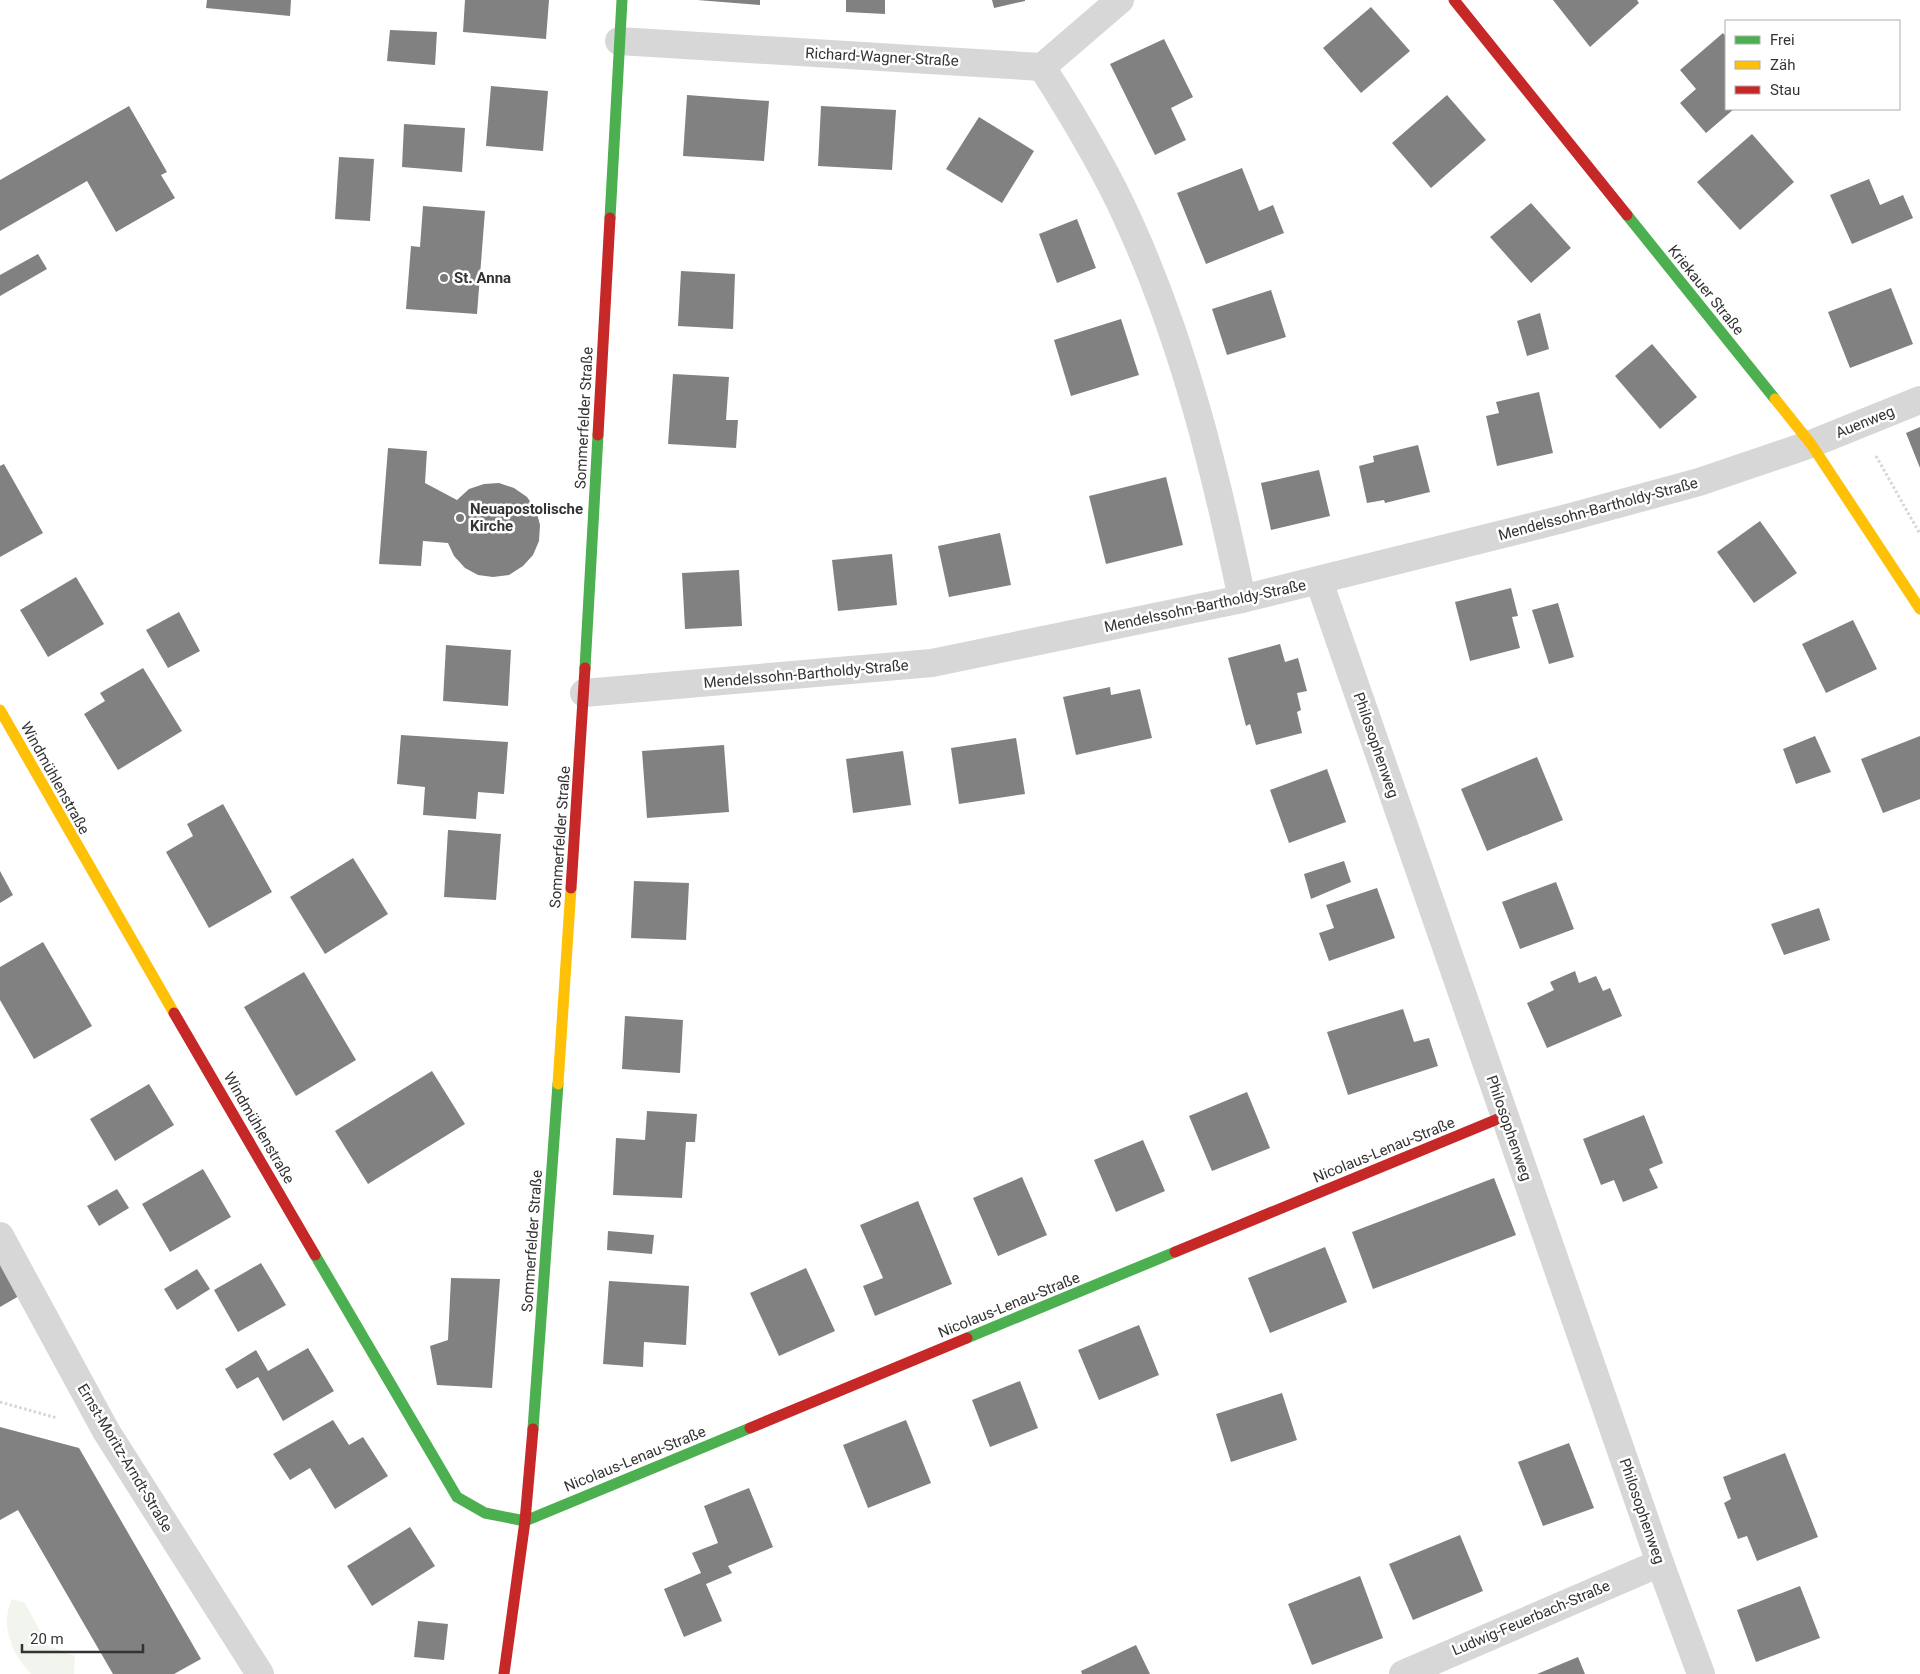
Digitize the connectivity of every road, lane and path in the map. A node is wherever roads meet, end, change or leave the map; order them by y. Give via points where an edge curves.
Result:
1 (622, 0) edge
2 (1120, 0) edge
3 (1454, 0) edge
4 (619, 41) junction
5 (1042, 67) junction
6 (1920, 400) edge
7 (1811, 444) junction
8 (1873, 452) dead end
9 (1920, 534) edge
10 (1319, 581) junction
11 (1242, 599) junction
12 (1920, 609) edge
13 (584, 693) junction
14 (0, 710) edge
15 (1505, 1116) junction
16 (0, 1236) edge
17 (0, 1402) edge
18 (106, 1431) junction
19 (525, 1521) junction
20 (1660, 1563) junction
21 (260, 1674) edge
22 (504, 1674) edge
23 (1403, 1674) edge
24 (1701, 1674) edge

1 - 4 street, Sommerfelder Straße
2 - 5 street
3 - 7 street, Kriekauer Straße
4 - 5 street, Richard-Wagner-Straße
4 - 13 street, Sommerfelder Straße
5 - 11 street via 1102,167 1153,278 1203,426
6 - 7 street, Auenweg
7 - 10 street, Mendelssohn-Bartholdy-Straße via 1699,482
7 - 12 street, Kriekauer Straße
8 - 9 path
10 - 11 street, Mendelssohn-Bartholdy-Straße
10 - 15 street, Philosophenweg
11 - 13 street, Mendelssohn-Bartholdy-Straße via 932,663
13 - 19 street, Sommerfelder Straße via 542,1318
14 - 19 street, Windmühlenstraße via 100,888 457,1497 485,1513
15 - 19 street, Nicolaus-Lenau-Straße
15 - 20 street, Philosophenweg
16 - 18 street, Ernst-Moritz-Arndt-Straße
17 - 18 path
18 - 21 street, Ernst-Moritz-Arndt-Straße
19 - 22 street, Sommerfelder Straße
20 - 23 street, Ludwig-Feuerbach-Straße
20 - 24 street, Philosophenweg

